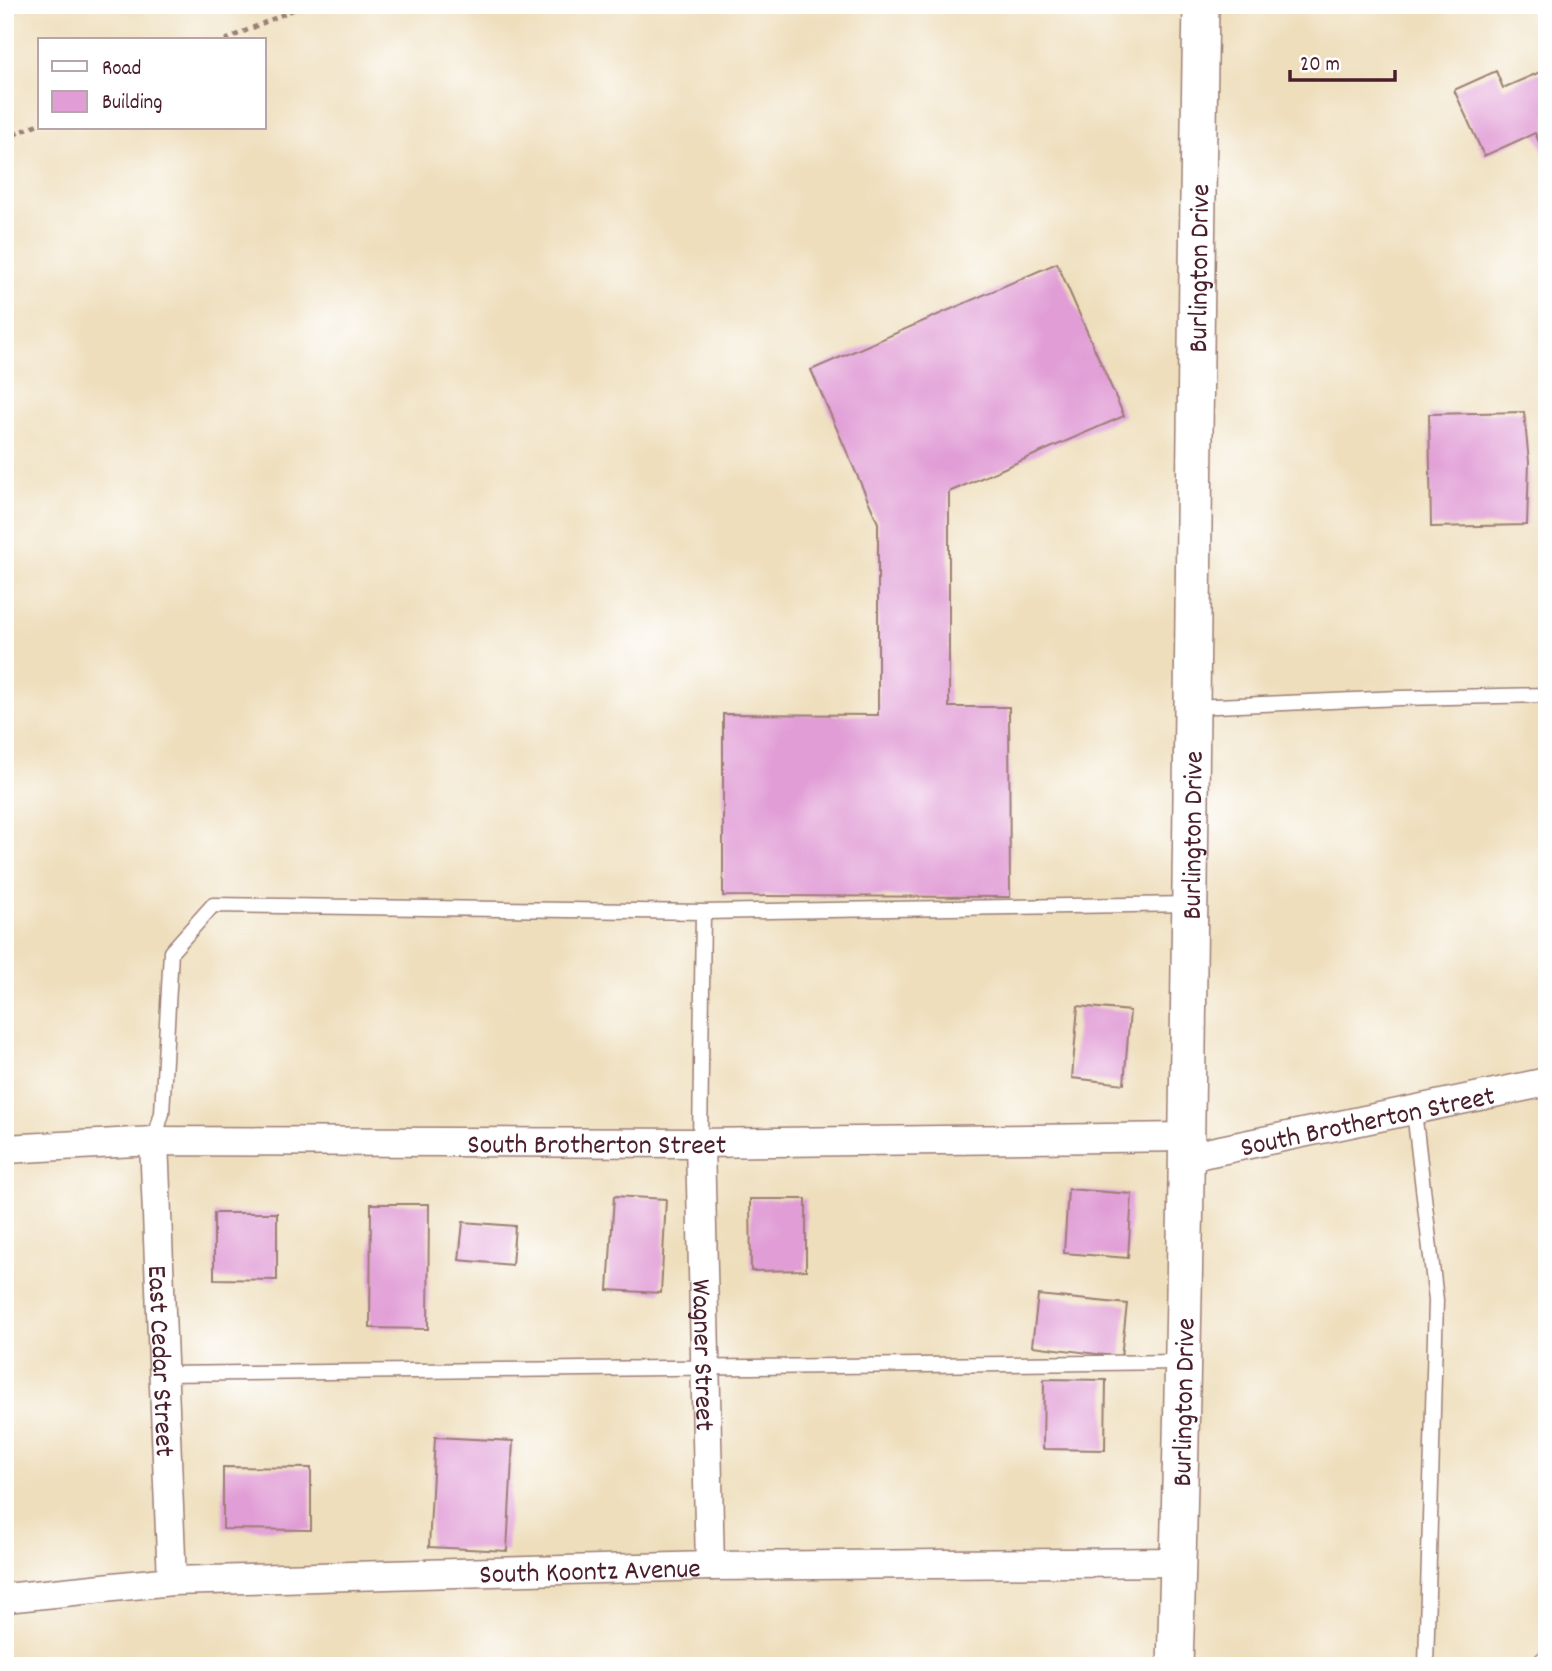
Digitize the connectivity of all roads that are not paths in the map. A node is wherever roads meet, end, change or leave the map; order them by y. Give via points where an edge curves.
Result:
1 (1201, 5) edge
2 (1547, 695) edge
3 (1191, 707) junction
4 (1190, 904) junction
5 (703, 912) junction
6 (1547, 1082) edge
7 (1414, 1111) junction
8 (154, 1141) junction
9 (700, 1143) junction
10 (1187, 1147) junction
11 (5, 1149) edge
12 (1182, 1362) junction
13 (706, 1368) junction
14 (164, 1374) junction
15 (1178, 1562) junction
16 (710, 1566) junction
17 (172, 1581) junction
18 (5, 1598) edge
19 (1175, 1666) edge
20 (1426, 1666) edge

1 - 3 street, Burlington Drive
2 - 3 lane
3 - 4 street, Burlington Drive
4 - 5 lane
4 - 10 street, Burlington Drive
5 - 8 lane via 213,905 171,953 162,1113
5 - 9 lane
6 - 7 street, South Brotherton Street
7 - 10 street, South Brotherton Street
7 - 20 lane via 1436,1300
8 - 9 street, South Brotherton Street
8 - 11 street, South Brotherton Street
8 - 14 street, East Cedar Street
9 - 10 street, South Brotherton Street
9 - 13 street, Wagner Street
10 - 12 street, Burlington Drive
12 - 13 lane
12 - 15 street, Burlington Drive
13 - 14 lane
13 - 16 street, Wagner Street
14 - 17 street, East Cedar Street
15 - 16 street, South Koontz Avenue
15 - 19 street, Burlington Drive
16 - 17 street, South Koontz Avenue
17 - 18 street, South Koontz Avenue

